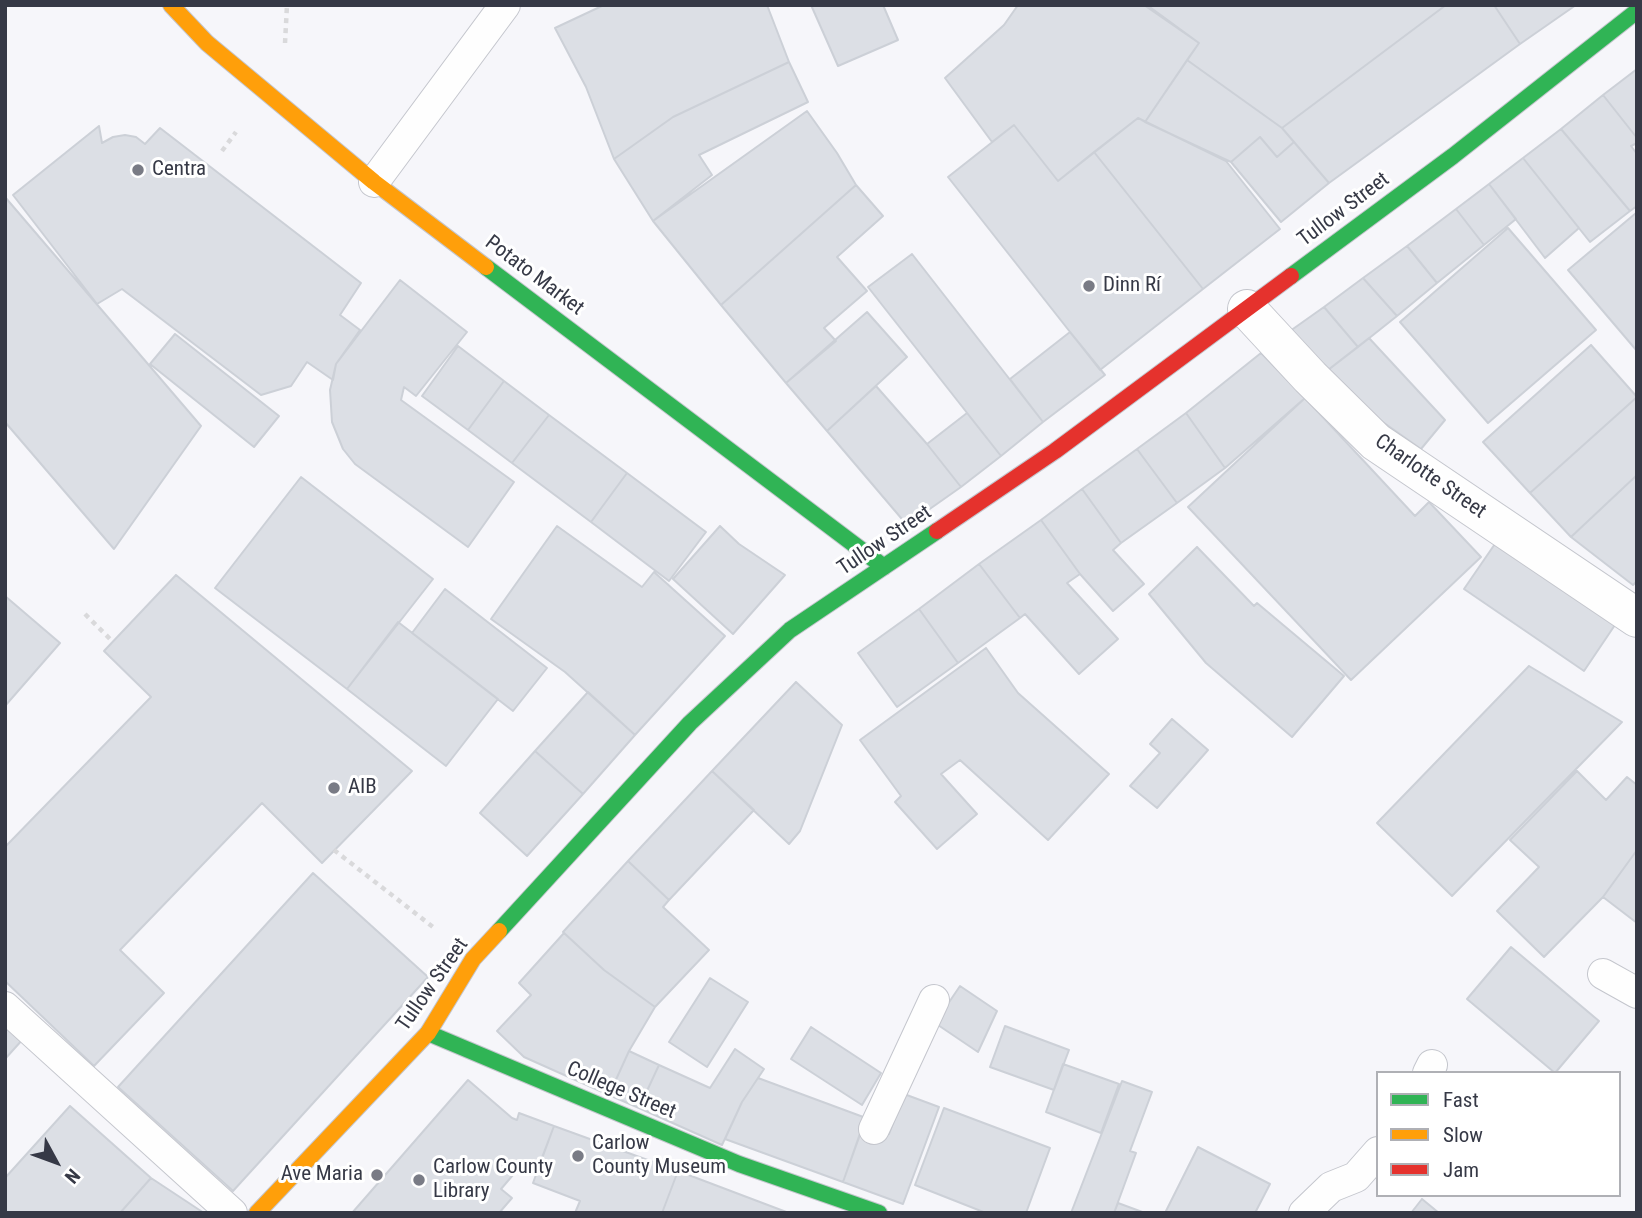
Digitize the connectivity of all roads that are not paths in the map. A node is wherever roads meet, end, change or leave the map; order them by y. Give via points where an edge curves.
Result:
1 (171, 5) edge
2 (505, 5) edge
3 (1637, 11) edge
4 (374, 182) junction
5 (1247, 309) junction
6 (884, 567) junction
7 (1637, 618) edge
8 (1603, 974) dead end
9 (1637, 993) edge
10 (934, 1000) dead end
11 (5, 1007) edge
12 (428, 1033) junction
13 (874, 1129) dead end
14 (1376, 1154) edge
15 (232, 1213) edge
16 (257, 1213) edge
17 (879, 1213) edge
18 (1304, 1213) edge

1 - 4 main road, Potato Market via 207,43
2 - 4 lane
3 - 5 main road, Tullow Street via 1453,156
4 - 6 main road, Potato Market
5 - 6 main road, Tullow Street via 1055,451
5 - 7 street, Charlotte Street via 1376,442
6 - 12 main road, Tullow Street via 790,630 690,723 473,960
8 - 9 lane
10 - 13 lane
11 - 15 lane
12 - 16 main road, Tullow Street
12 - 17 main road, College Street via 739,1164 848,1193
14 - 18 lane via 1356,1177 1331,1187

